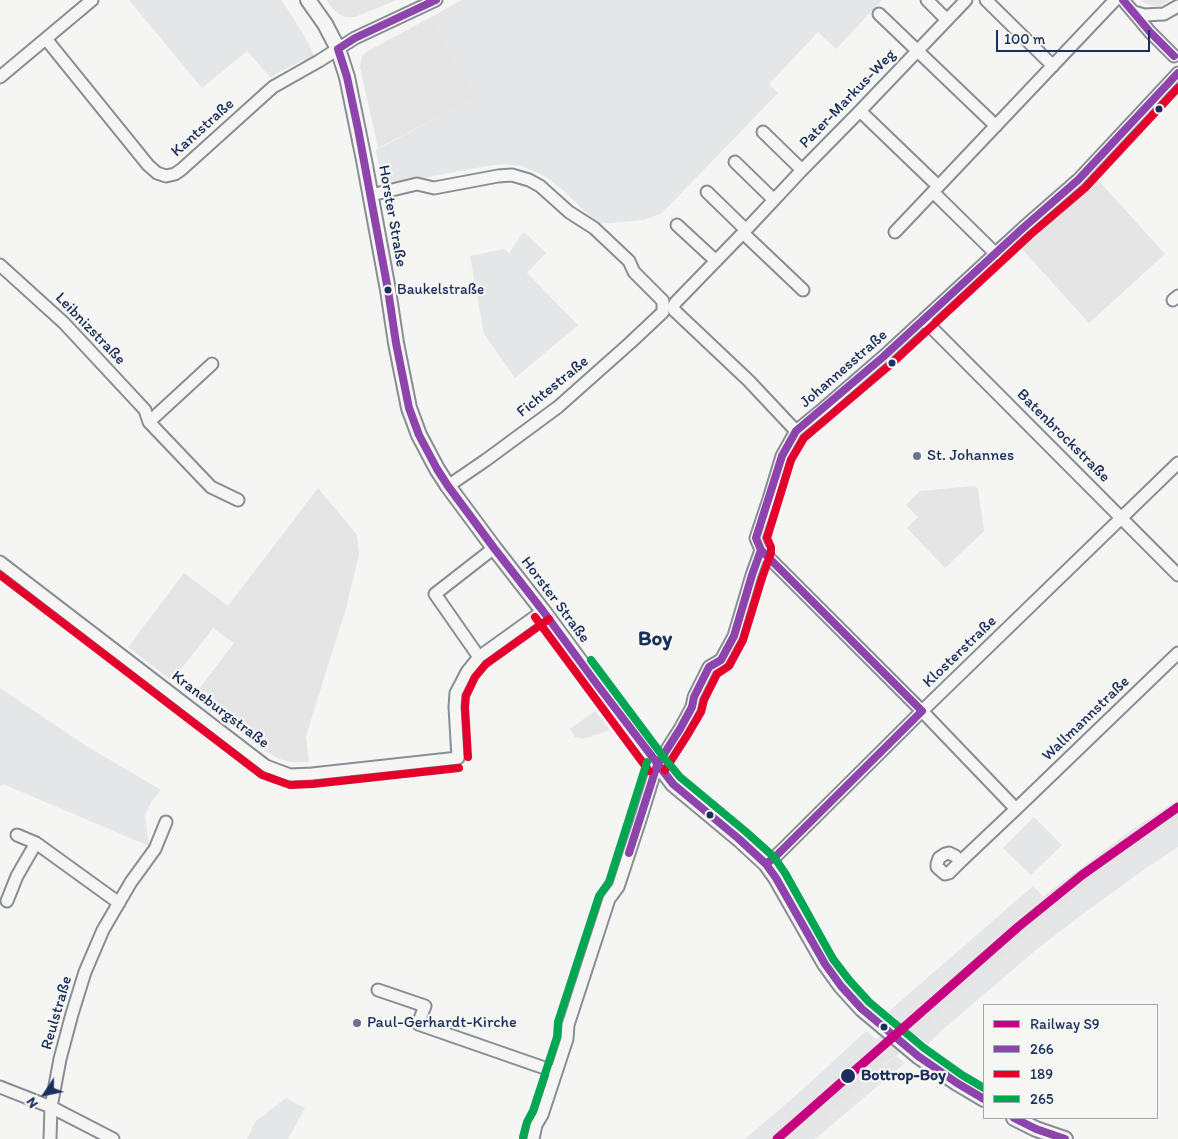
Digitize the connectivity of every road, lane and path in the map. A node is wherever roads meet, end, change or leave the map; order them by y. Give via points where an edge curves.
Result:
1 (92, 0) edge
2 (308, 0) edge
3 (434, 0) edge
4 (926, 0) edge
5 (966, 0) edge
6 (986, 0) edge
7 (1115, 0) edge
8 (1123, 0) edge
9 (1178, 6) edge
10 (1134, 12) junction
11 (879, 14) dead end
12 (947, 20) junction
13 (46, 39) junction
14 (338, 49) junction
15 (918, 51) junction
16 (1176, 53) edge
17 (1053, 66) junction
18 (1178, 73) edge
19 (0, 77) edge
20 (860, 112) junction
21 (996, 126) junction
22 (764, 132) dead end
23 (735, 162) dead end
24 (802, 170) junction
25 (936, 189) junction
26 (707, 192) dead end
27 (370, 195) junction
28 (774, 200) junction
29 (678, 225) dead end
30 (745, 232) junction
31 (895, 232) dead end
32 (996, 254) junction
33 (716, 261) junction
34 (0, 265) edge
35 (803, 290) dead end
36 (924, 320) junction
37 (212, 364) dead end
38 (149, 422) junction
39 (796, 431) junction
40 (1178, 463) edge
41 (448, 486) junction
42 (238, 500) dead end
43 (1122, 518) junction
44 (494, 548) junction
45 (761, 550) junction
46 (0, 562) edge
47 (1178, 575) edge
48 (543, 611) junction
49 (1178, 653) edge
50 (479, 657) junction
51 (922, 711) junction
52 (657, 765) junction
53 (1016, 809) junction
54 (166, 822) dead end
55 (17, 835) dead end
56 (36, 843) junction
57 (961, 861) dead end
58 (766, 864) junction
59 (7, 901) dead end
60 (119, 902) junction
61 (378, 990) dead end
62 (556, 1072) junction
63 (0, 1088) edge
64 (983, 1098) edge
65 (51, 1107) junction
66 (1015, 1119) edge
67 (1034, 1134) edge
68 (50, 1139) edge
69 (114, 1139) edge
70 (533, 1139) edge
71 (1065, 1139) edge

1 - 13 street
2 - 14 main road, Horster Straße
3 - 14 street, Kantstraße
4 - 12 street
5 - 12 street, Pater-Markus-Weg
6 - 17 street
7 - 17 street
8 - 10 street
9 - 10 street via 1164,14
10 - 16 street via 1150,32
11 - 15 street, Pater-Markus-Weg
12 - 15 street, Pater-Markus-Weg
13 - 14 street, Kantstraße via 152,170 166,176 182,169 273,87
13 - 19 street
14 - 27 main road, Horster Straße
15 - 20 street, Pater-Markus-Weg
15 - 21 street
16 - 18 street, Johannesstraße via 1173,60
17 - 21 street
18 - 32 street, Johannesstraße via 1088,170
20 - 24 street, Pater-Markus-Weg
20 - 25 street
21 - 25 street
22 - 24 street, Pater-Markus-Weg
23 - 28 street
24 - 28 street, Pater-Markus-Weg
25 - 31 street
25 - 32 street
26 - 30 street
27 - 41 main road, Horster Straße via 410,408 425,447
27 - 41 street, Fichtestraße via 417,184 434,188 498,176 512,175 529,180 594,228 629,261 634,272 663,301 663,312 558,407
28 - 30 street, Pater-Markus-Weg
29 - 33 street
30 - 33 street, Pater-Markus-Weg
30 - 35 street
32 - 36 street, Johannesstraße
33 - 39 street, Pater-Markus-Weg via 676,302 674,310
34 - 38 street, Leibnizstraße via 64,323 145,410
36 - 39 street, Johannesstraße
36 - 43 street, Batenbrockstraße
37 - 38 street
38 - 42 street, Leibnizstraße via 211,487
39 - 45 street, Johannesstraße via 782,456 756,538
40 - 43 street, Klosterstraße
41 - 44 main road, Horster Straße
43 - 47 street, Batenbrockstraße
43 - 51 street, Klosterstraße
44 - 48 main road, Horster Straße
44 - 50 street via 435,594
45 - 51 street
45 - 52 street, Johannesstraße via 734,636 721,660 709,667 692,706
46 - 50 street, Kraneburgstraße via 266,766 290,775 458,758 456,693 466,672
48 - 50 street
48 - 52 main road, Horster Straße
49 - 53 street, Wallmannstraße
51 - 53 street
51 - 58 street, Klosterstraße
52 - 58 main road, Horster Straße via 673,784
52 - 62 street, Johannesstraße via 618,887 609,899
53 - 57 street, Wallmannstraße
54 - 60 street, Reulstraße via 155,849
55 - 56 street
56 - 59 street
56 - 60 street
58 - 64 main road, Horster Straße via 825,964 862,1009 906,1046
60 - 65 street, Reulstraße via 85,972 60,1059
61 - 62 street via 425,1006 418,1024
62 - 70 street, Johannesstraße
63 - 65 street
65 - 68 street, Reulstraße
65 - 69 street
66 - 67 main road
67 - 71 main road

